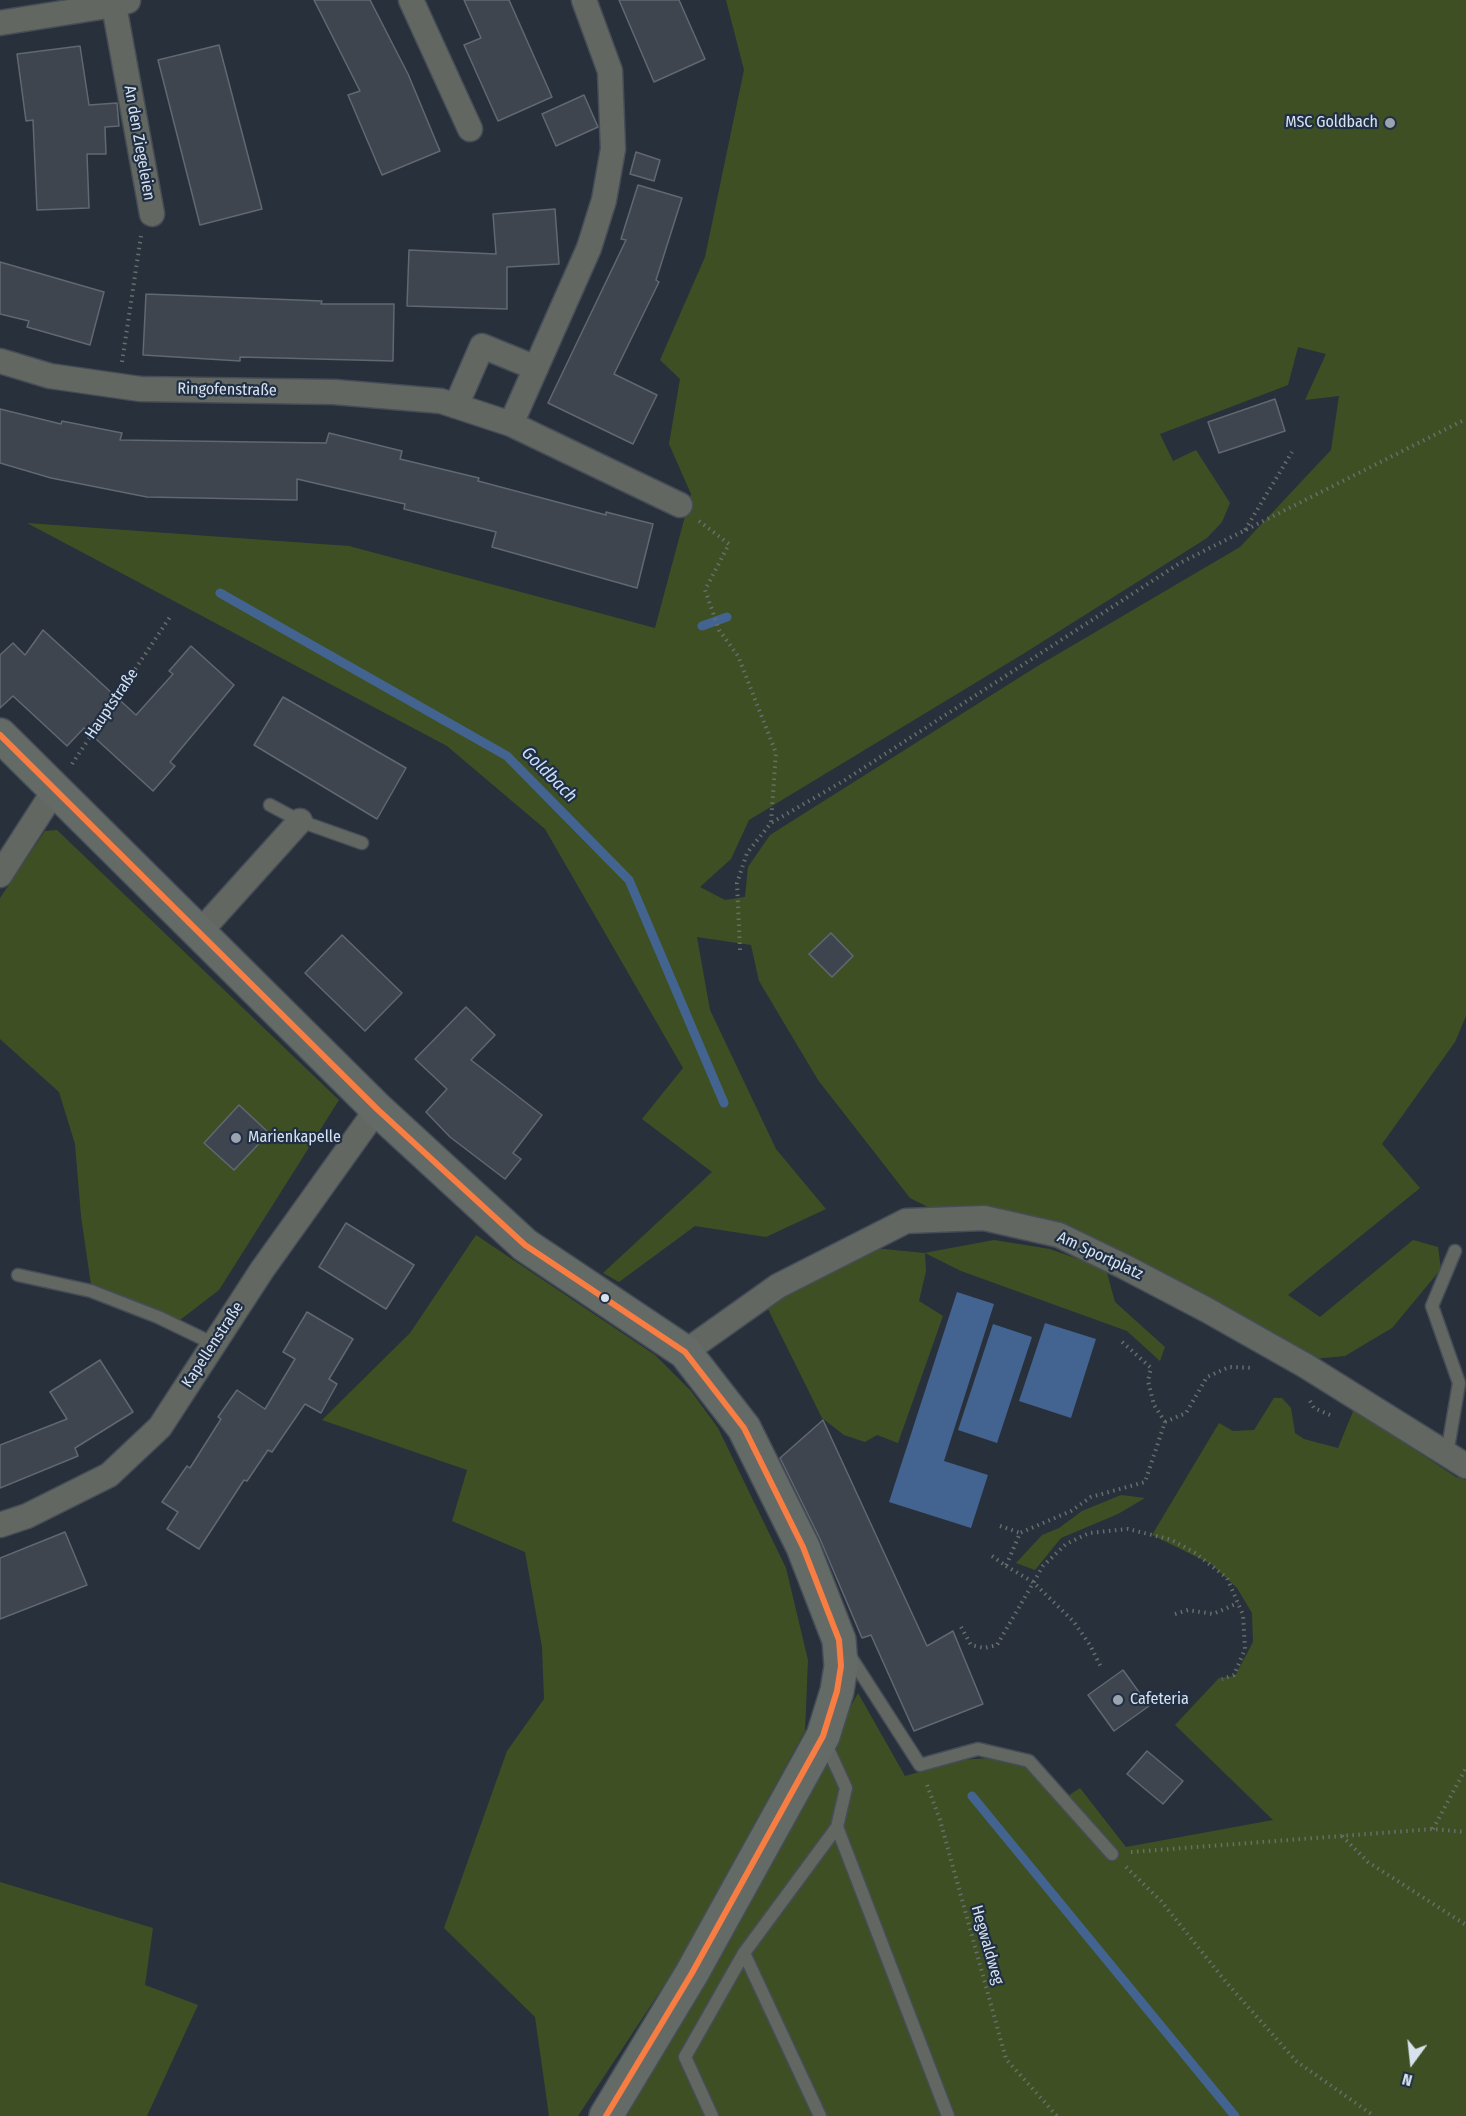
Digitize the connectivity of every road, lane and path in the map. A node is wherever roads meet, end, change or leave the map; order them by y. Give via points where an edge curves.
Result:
1 (411, 0) edge
2 (584, 0) edge
3 (119, 2) edge
4 (0, 23) edge
5 (470, 129) dead end
6 (152, 214) joint
7 (0, 360) edge
8 (536, 368) junction
9 (118, 386) junction
10 (456, 406) junction
11 (1466, 419) edge
12 (511, 424) junction
13 (1292, 452) dead end
14 (680, 506) joint
15 (1245, 531) junction
16 (170, 617) dead end
17 (0, 735) edge
18 (54, 791) junction
19 (270, 805) dead end
20 (300, 821) junction
21 (771, 823) junction
22 (362, 843) dead end
23 (0, 875) edge
24 (199, 933) junction
25 (740, 950) dead end
26 (377, 1109) junction
27 (1455, 1251) dead end
28 (18, 1275) dead end
29 (1119, 1339) dead end
30 (214, 1344) junction
31 (685, 1352) junction
32 (1265, 1369) dead end
33 (1307, 1395) dead end
34 (1337, 1418) dead end
35 (1165, 1422) junction
36 (1456, 1460) edge
37 (0, 1525) edge
38 (1000, 1526) dead end
39 (1020, 1533) junction
40 (992, 1556) dead end
41 (1006, 1566) junction
42 (1033, 1582) junction
43 (1238, 1603) junction
44 (1175, 1614) dead end
45 (961, 1627) dead end
46 (839, 1640) junction
47 (1102, 1669) dead end
48 (1222, 1679) dead end
49 (823, 1736) junction
50 (920, 1765) junction
51 (1466, 1768) edge
52 (837, 1827) junction
53 (1433, 1830) junction
54 (1466, 1832) edge
55 (1341, 1836) junction
56 (1112, 1854) junction
57 (1466, 1925) edge
58 (744, 1953) junction
59 (606, 2116) edge
60 (712, 2116) edge
61 (820, 2116) edge
62 (948, 2116) edge
63 (1058, 2116) edge
64 (1374, 2116) edge

1 - 5 street
2 - 8 street via 610,71 613,149 604,200 589,248
3 - 4 street, An den Ziegeleien
3 - 6 street, An den Ziegeleien
6 - 9 path, An den Ziegeleien via 141,235
7 - 9 street, Ringofenstraße via 50,375
8 - 10 street via 482,346
8 - 12 street
9 - 10 street, Ringofenstraße via 334,392 441,401
10 - 12 street, Ringofenstraße
11 - 15 path
12 - 14 street, Ringofenstraße
13 - 15 path
14 - 21 path via 729,544 705,590 719,630 738,656 776,753
15 - 21 path via 1180,563 845,780
16 - 18 path, Hauptstraße
17 - 18 street
18 - 23 street
18 - 24 street
19 - 20 lane
20 - 22 lane
20 - 24 street
21 - 25 path via 747,853 737,883
24 - 26 street
26 - 30 street, Kapellenstraße
26 - 31 street via 525,1245
27 - 36 lane via 1432,1306 1459,1383
28 - 30 lane via 91,1291
29 - 35 path via 1151,1368 1148,1381 1154,1405
30 - 37 street, Kapellenstraße via 160,1427 109,1475 27,1516
31 - 36 street, Am Sportplatz via 778,1286 906,1221 984,1218 1059,1235 1124,1266 1296,1361
31 - 46 street via 744,1428 803,1547
32 - 35 path via 1229,1367 1207,1377 1186,1413
33 - 34 path via 1314,1408
35 - 39 path via 1145,1482 1091,1497 1071,1511
38 - 39 path
39 - 41 path
40 - 41 path
41 - 42 path
42 - 43 path via 1043,1566 1066,1545 1089,1533 1128,1529 1172,1540 1196,1552 1227,1578
42 - 45 path via 997,1645 971,1645
42 - 47 path via 1074,1622
43 - 44 path via 1213,1614 1188,1610
43 - 48 path via 1243,1615 1245,1649 1234,1675
46 - 49 street via 841,1666 837,1691
46 - 50 lane
49 - 52 lane via 846,1788
49 - 59 street via 692,1973
50 - 56 lane via 978,1749 1029,1761
50 - 63 path, Hegwaldweg via 940,1820 1006,2059
51 - 53 path
52 - 58 lane
52 - 62 lane
53 - 54 path
53 - 55 path
55 - 56 path
55 - 57 path via 1368,1862
56 - 64 path via 1161,1901 1296,2061
58 - 60 lane via 685,2057
58 - 61 lane

